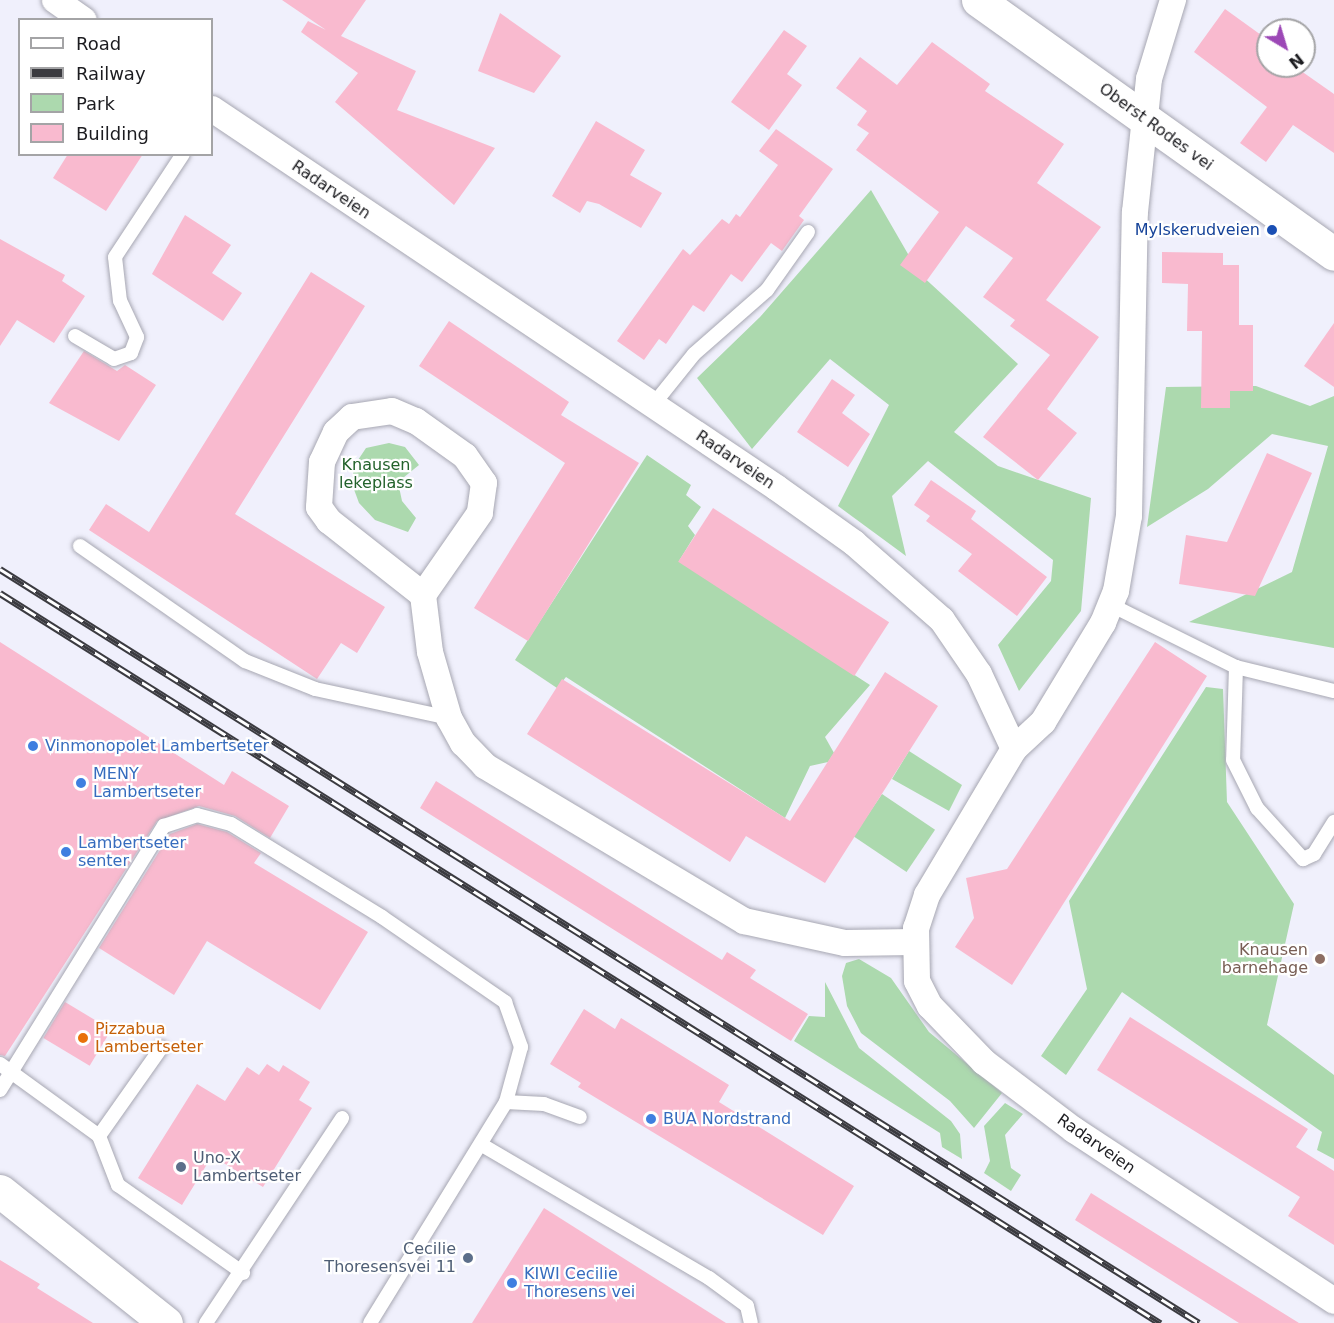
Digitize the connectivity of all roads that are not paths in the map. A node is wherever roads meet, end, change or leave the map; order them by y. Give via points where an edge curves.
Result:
1 (55, 0) edge
2 (978, 0) edge
3 (1173, 0) edge
4 (81, 18) edge
5 (213, 113) edge
6 (1144, 119) junction
7 (182, 156) edge
8 (808, 232) dead end
9 (1334, 254) edge
10 (75, 336) dead end
11 (653, 405) junction
12 (80, 546) dead end
13 (423, 595) junction
14 (1110, 605) junction
15 (1236, 667) junction
16 (1334, 691) edge
17 (449, 718) junction
18 (1014, 749) junction
19 (1334, 822) edge
20 (914, 942) junction
21 (161, 1048) dead end
22 (5, 1069) edge
23 (0, 1090) edge
24 (506, 1102) junction
25 (580, 1117) dead end
26 (342, 1118) dead end
27 (99, 1136) junction
28 (482, 1145) junction
29 (0, 1191) edge
30 (243, 1273) junction
31 (1334, 1301) edge
32 (166, 1323) edge
33 (207, 1323) edge
34 (370, 1323) edge
35 (751, 1323) edge

1 - 4 street
2 - 6 street, Oberst Rodes vei
3 - 6 street via 1149,79
5 - 11 street, Radarveien
6 - 9 street, Oberst Rodes vei
6 - 14 street via 1134,213 1129,516
7 - 10 lane via 115,257 120,301 137,337 131,353 114,359
8 - 11 lane via 767,290 694,354
11 - 18 street, Radarveien via 854,543 926,603 979,674
12 - 17 lane via 245,661 315,689
13 - 13 street via 480,513 484,483 465,456 416,421 392,411 352,417 336,432 322,462 319,507 329,521
13 - 17 street via 430,652
14 - 15 lane
14 - 18 street via 1043,722
15 - 16 lane
15 - 19 lane via 1233,760 1252,801 1303,859 1314,854
17 - 20 street via 485,766 713,906 809,937
18 - 20 street, Radarveien via 927,895
20 - 31 street, Radarveien via 917,981 930,1006 977,1055 1074,1130
21 - 27 lane
22 - 23 lane
22 - 24 lane via 164,826 197,815 231,824 505,1002 521,1047
22 - 27 lane
24 - 25 lane via 544,1104
24 - 28 lane
26 - 30 lane
27 - 30 lane via 118,1185
28 - 34 lane
28 - 35 lane via 709,1278 747,1306
29 - 32 street
30 - 33 lane

